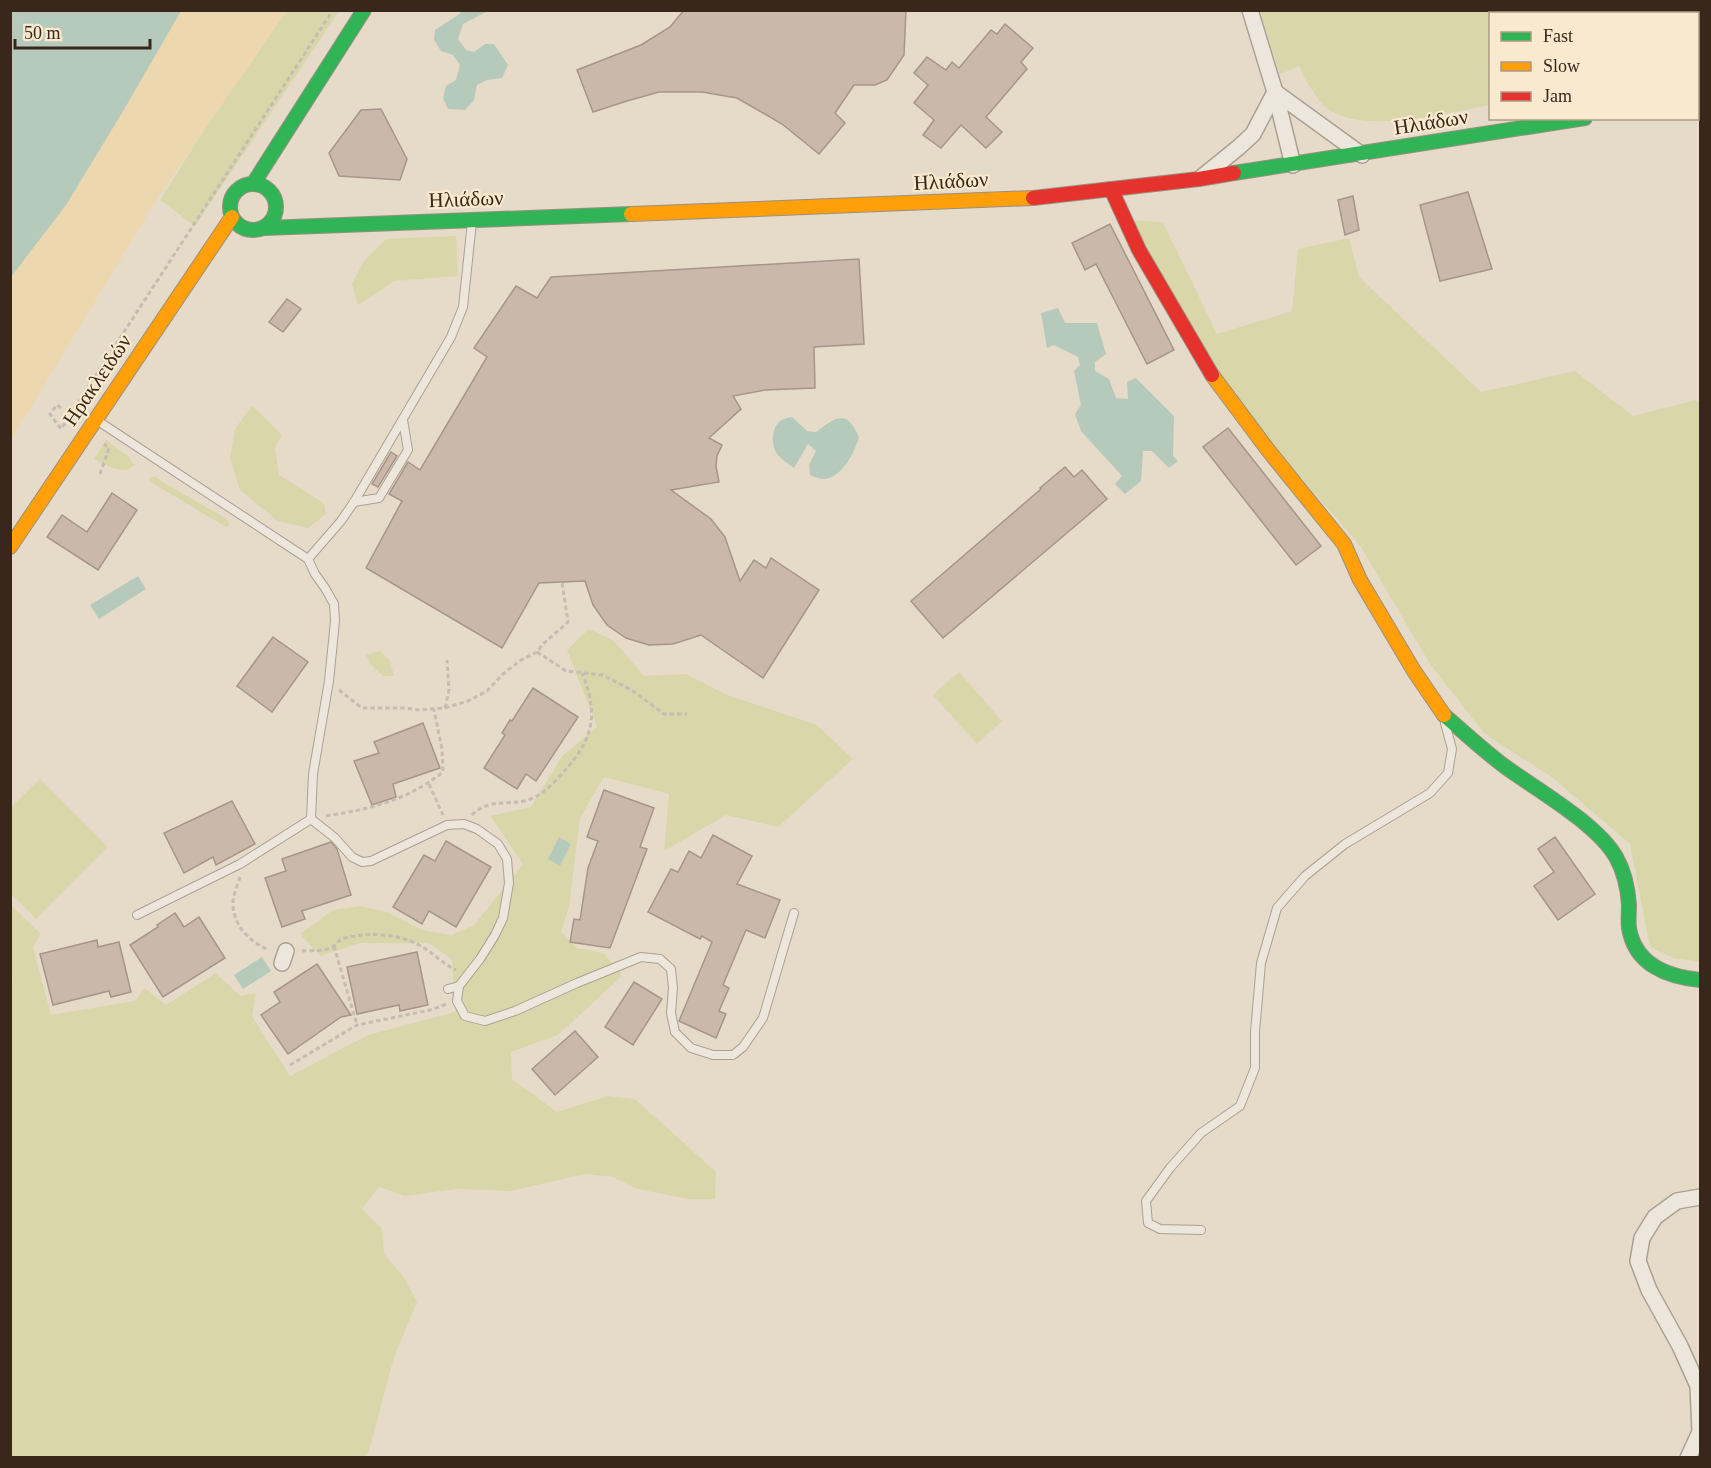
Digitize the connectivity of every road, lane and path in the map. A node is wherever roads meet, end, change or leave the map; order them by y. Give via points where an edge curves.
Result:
1 (333, 10) edge
2 (364, 10) edge
3 (1250, 10) edge
4 (1275, 92) junction
5 (1573, 120) edge
6 (1362, 155) junction
7 (1293, 165) junction
8 (263, 167) junction
9 (1199, 179) junction
10 (253, 184) junction
11 (267, 189) junction
12 (1111, 189) junction
13 (277, 209) junction
14 (232, 217) junction
15 (472, 220) junction
16 (314, 226) junction
17 (242, 228) junction
18 (265, 228) junction
19 (219, 237) junction
20 (61, 408) dead end
21 (95, 420) junction
22 (404, 420) junction
23 (100, 440) dead end
24 (100, 474) dead end
25 (354, 502) junction
26 (10, 547) edge
27 (308, 559) junction
28 (562, 582) dead end
29 (537, 651) junction
30 (447, 660) dead end
31 (582, 674) junction
32 (329, 681) junction
33 (445, 708) junction
34 (434, 710) junction
35 (1442, 713) junction
36 (687, 714) dead end
37 (429, 784) junction
38 (311, 819) junction
39 (464, 824) junction
40 (447, 825) junction
41 (240, 864) junction
42 (794, 913) dead end
43 (137, 915) dead end
44 (334, 946) junction
45 (467, 976) junction
46 (1701, 980) edge
47 (459, 986) junction
48 (448, 989) dead end
49 (457, 1000) junction
50 (357, 1025) junction
51 (290, 1065) dead end
52 (1701, 1197) edge
53 (1201, 1230) dead end
54 (1688, 1458) edge

1 - 20 path via 61,429 50,414 57,405
2 - 8 street
3 - 4 street
4 - 6 street
4 - 7 street
4 - 9 street via 1253,134
5 - 6 street, Ηλιάδων
6 - 7 street, Ηλιάδων
7 - 9 street, Ηλιάδων
8 - 10 street
8 - 11 street
9 - 12 street, Ηλιάδων
10 - 11 street
10 - 14 street via 234,195
11 - 13 street via 273,194
12 - 15 street, Ηλιάδων via 946,203
12 - 35 street via 1139,250 1214,379 1344,544 1360,580
13 - 16 street
13 - 18 street
14 - 17 street
14 - 19 street, Ηρακλειδών
15 - 16 street, Ηλιάδων
15 - 22 lane via 463,308
16 - 18 street, Ηλιάδων
17 - 18 street
17 - 19 street
19 - 21 street, Ηρακλειδών
21 - 26 street, Ηρακλειδών
21 - 27 lane
22 - 25 lane
22 - 25 lane via 408,450 379,498
23 - 24 path via 109,448
25 - 27 lane
27 - 32 lane via 334,604
28 - 29 path via 568,622
29 - 31 path via 566,671
29 - 33 path via 486,691
30 - 33 path via 449,690
31 - 36 path via 603,675 664,714
31 - 39 path via 593,706 589,735 570,765 537,796 481,806
32 - 34 path via 362,708
32 - 38 lane via 313,774
33 - 34 path
34 - 37 path via 443,772
35 - 46 street via 1489,754 1602,839 1624,876 1629,927 1642,957 1656,969 1679,978
35 - 53 lane via 1452,749 1448,773 1431,793 1345,844 1305,876 1277,908 1261,963 1255,1068 1240,1106 1201,1133 1146,1201 1148,1223 1160,1229
37 - 38 path via 369,809
37 - 40 path
38 - 40 lane via 362,862
38 - 41 lane
39 - 40 lane
39 - 45 lane via 498,844 507,859 509,882 503,918 495,936
41 - 43 lane
41 - 44 path via 242,874 233,901 237,923 244,933 258,945 284,957
42 - 49 lane via 763,1018 743,1047 733,1054 713,1055 691,1048 675,1032 671,969 660,959 641,957 485,1021 465,1017
44 - 45 path via 346,938 393,935 429,951 441,963
44 - 50 path
45 - 47 lane
47 - 48 lane
47 - 49 lane
49 - 50 path via 430,1010
50 - 51 path
52 - 54 street via 1677,1201 1655,1217 1642,1238 1638,1261 1648,1290 1698,1386 1700,1432

